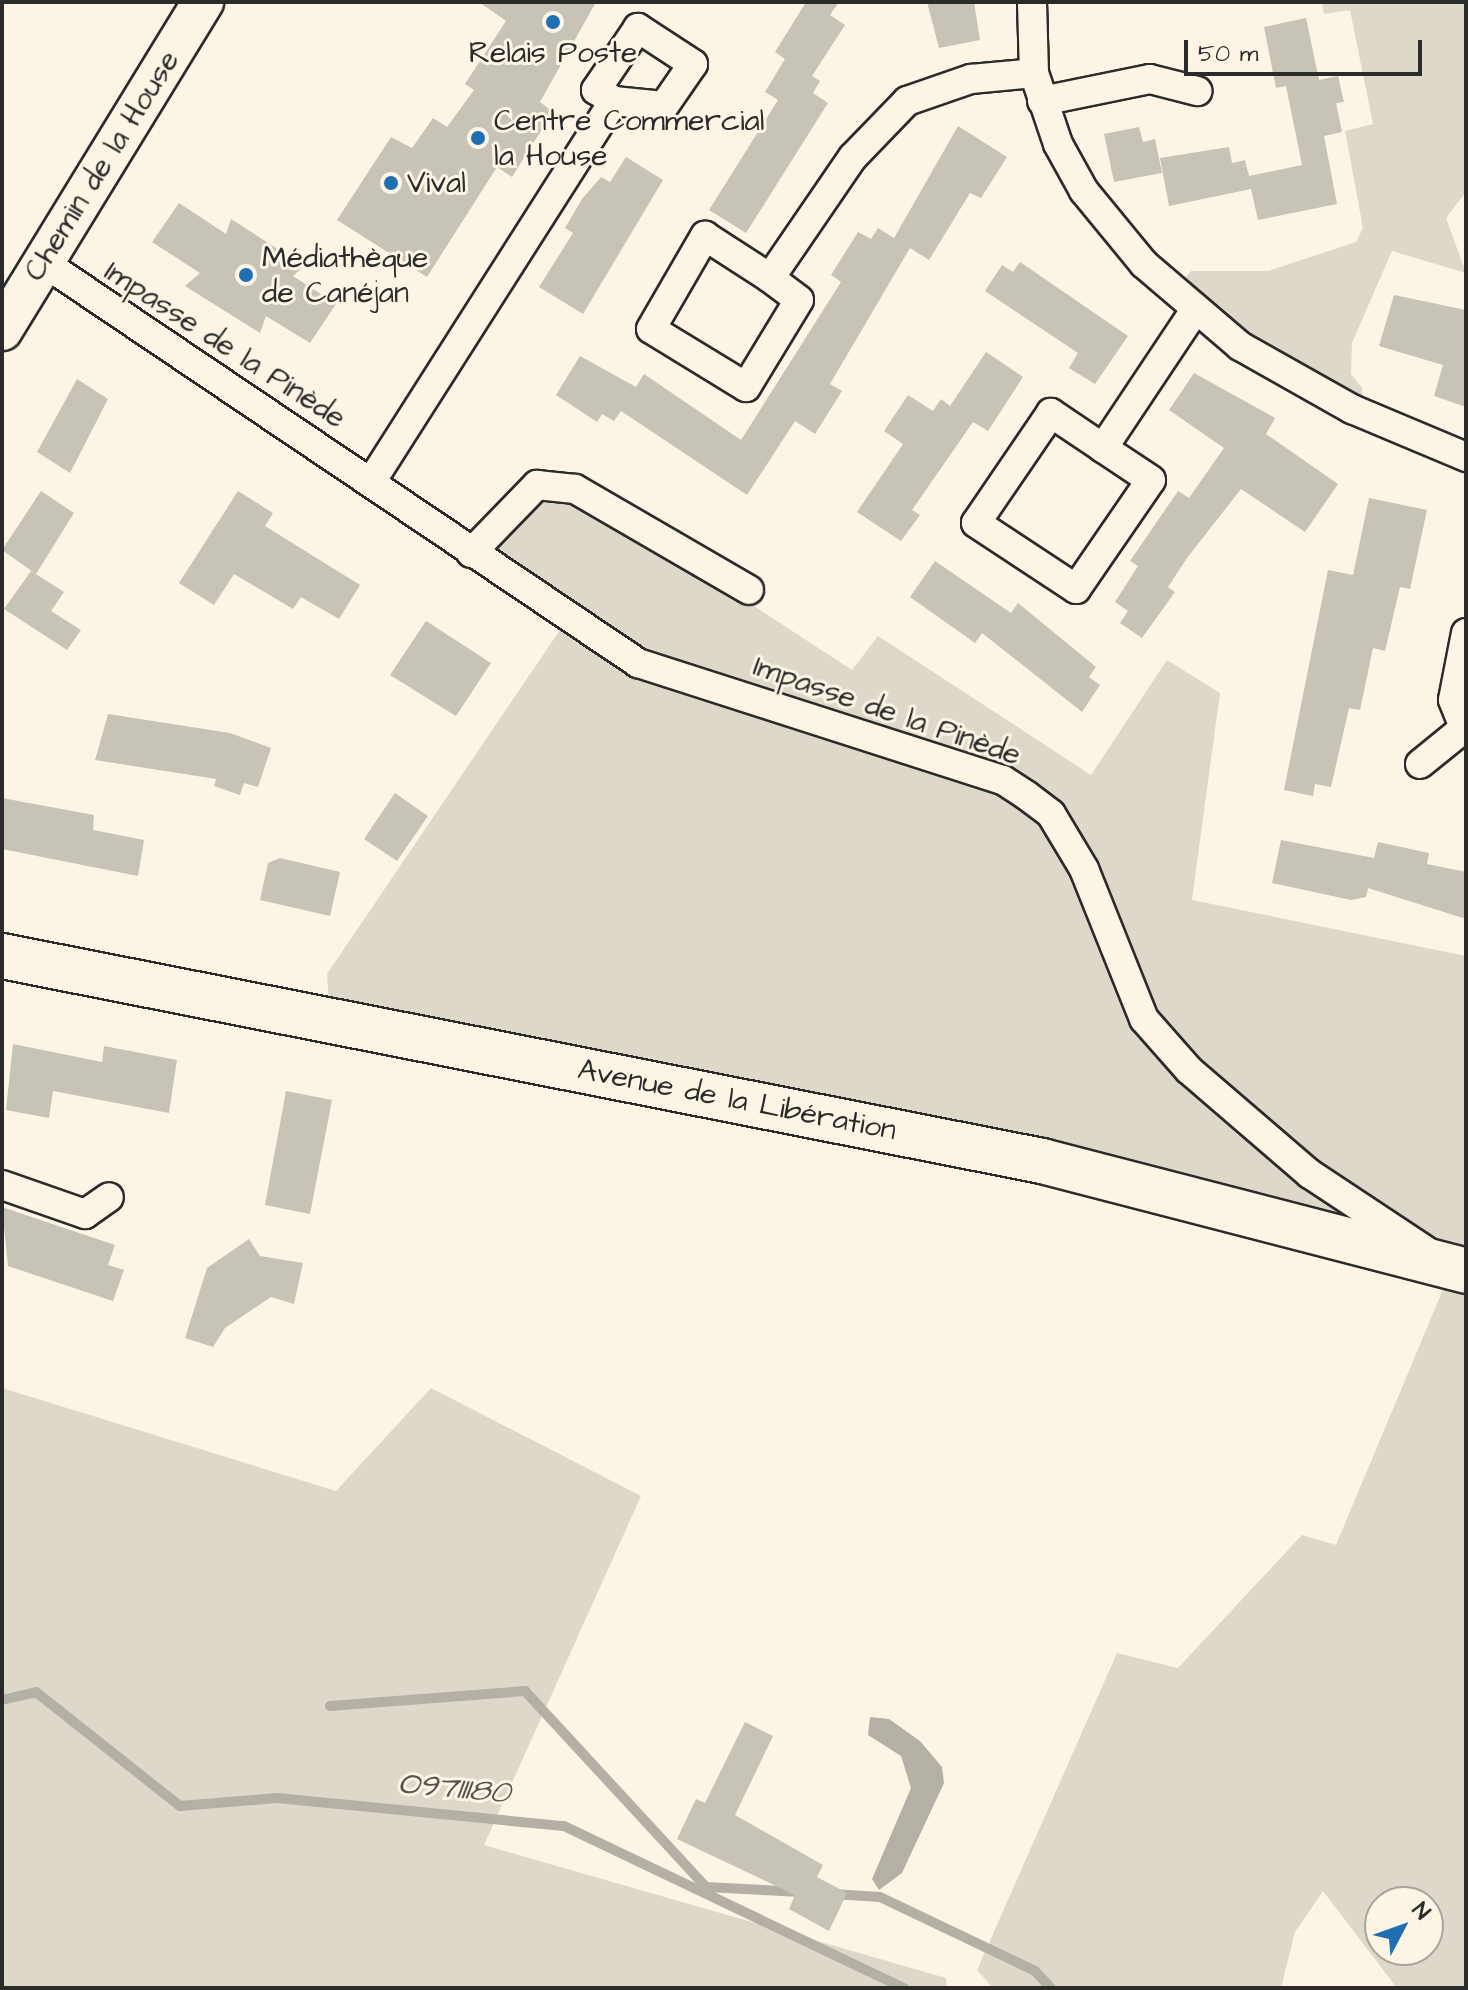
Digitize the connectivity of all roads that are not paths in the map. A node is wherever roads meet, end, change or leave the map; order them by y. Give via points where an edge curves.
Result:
1 (203, 2) edge
2 (1032, 2) edge
3 (1034, 73) junction
4 (1197, 91) dead end
5 (614, 101) dead end
6 (1042, 101) junction
7 (43, 262) junction
8 (770, 278) junction
9 (1195, 310) junction
10 (2, 330) edge
11 (1103, 448) junction
12 (1466, 457) edge
13 (371, 482) junction
14 (471, 553) junction
15 (749, 590) dead end
16 (1466, 633) edge
17 (1465, 730) edge
18 (1420, 764) dead end
19 (2, 956) edge
20 (2, 1185) edge
21 (109, 1197) dead end
22 (1460, 1270) edge

1 - 7 street, Chemin de la House
2 - 3 street
3 - 6 street
3 - 8 street via 971,79 907,101 853,157
4 - 6 street via 1150,79
5 - 13 street
6 - 9 street via 1084,191 1144,264
7 - 10 street, Chemin de la House
7 - 13 street, Impasse de la Pinède
8 - 8 street via 705,236 651,329 746,387 799,300
9 - 11 street
9 - 12 street via 1302,382
11 - 11 street via 1151,480 1076,589 976,523 1051,413
13 - 14 street, Impasse de la Pinède
14 - 15 street via 537,485 575,489
14 - 22 street, Impasse de la Pinède via 638,663 1003,780 1026,795 1063,832 1144,1019 1189,1070 1310,1174
16 - 17 street via 1453,700
17 - 18 street
19 - 22 main road, Avenue de la Libération via 1042,1161
20 - 21 street via 85,1214

